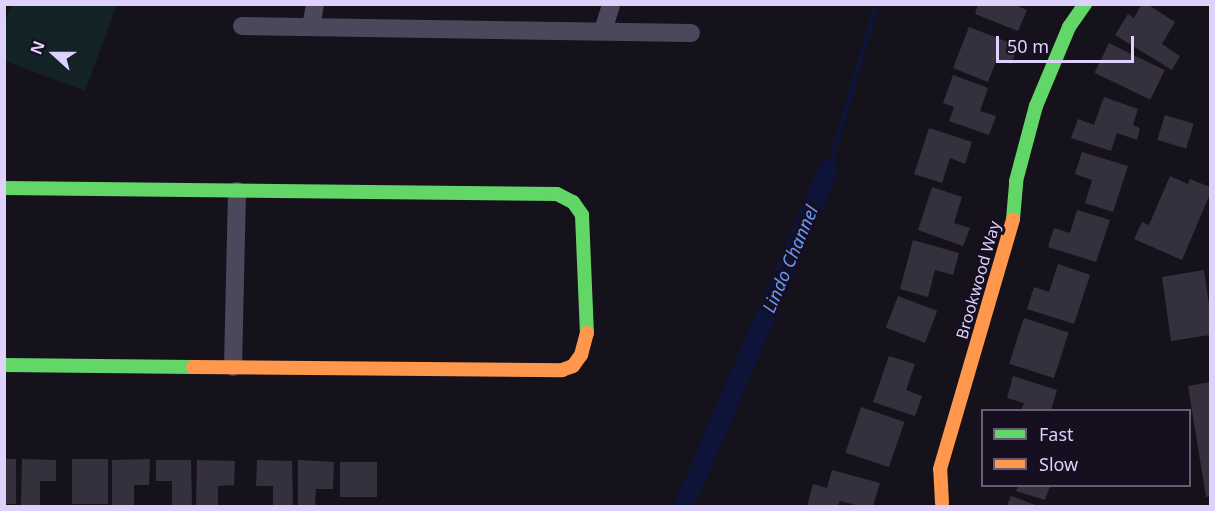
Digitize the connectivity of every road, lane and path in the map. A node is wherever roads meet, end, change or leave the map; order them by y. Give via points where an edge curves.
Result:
1 (315, 4) edge
2 (611, 4) edge
3 (1085, 4) edge
4 (242, 26) dead end
5 (310, 27) junction
6 (603, 32) junction
7 (691, 33) dead end
8 (4, 188) edge
9 (237, 191) junction
10 (4, 365) edge
11 (233, 367) junction
12 (942, 503) dead end

1 - 5 street
2 - 6 street
3 - 12 street, Brookwood Way via 1069,27 1036,106 1016,181 1012,225 940,469
4 - 5 street
5 - 6 street
6 - 7 street
8 - 9 street
9 - 11 street
9 - 11 street via 557,194 573,202 582,215 587,340 573,366 562,370
10 - 11 street

